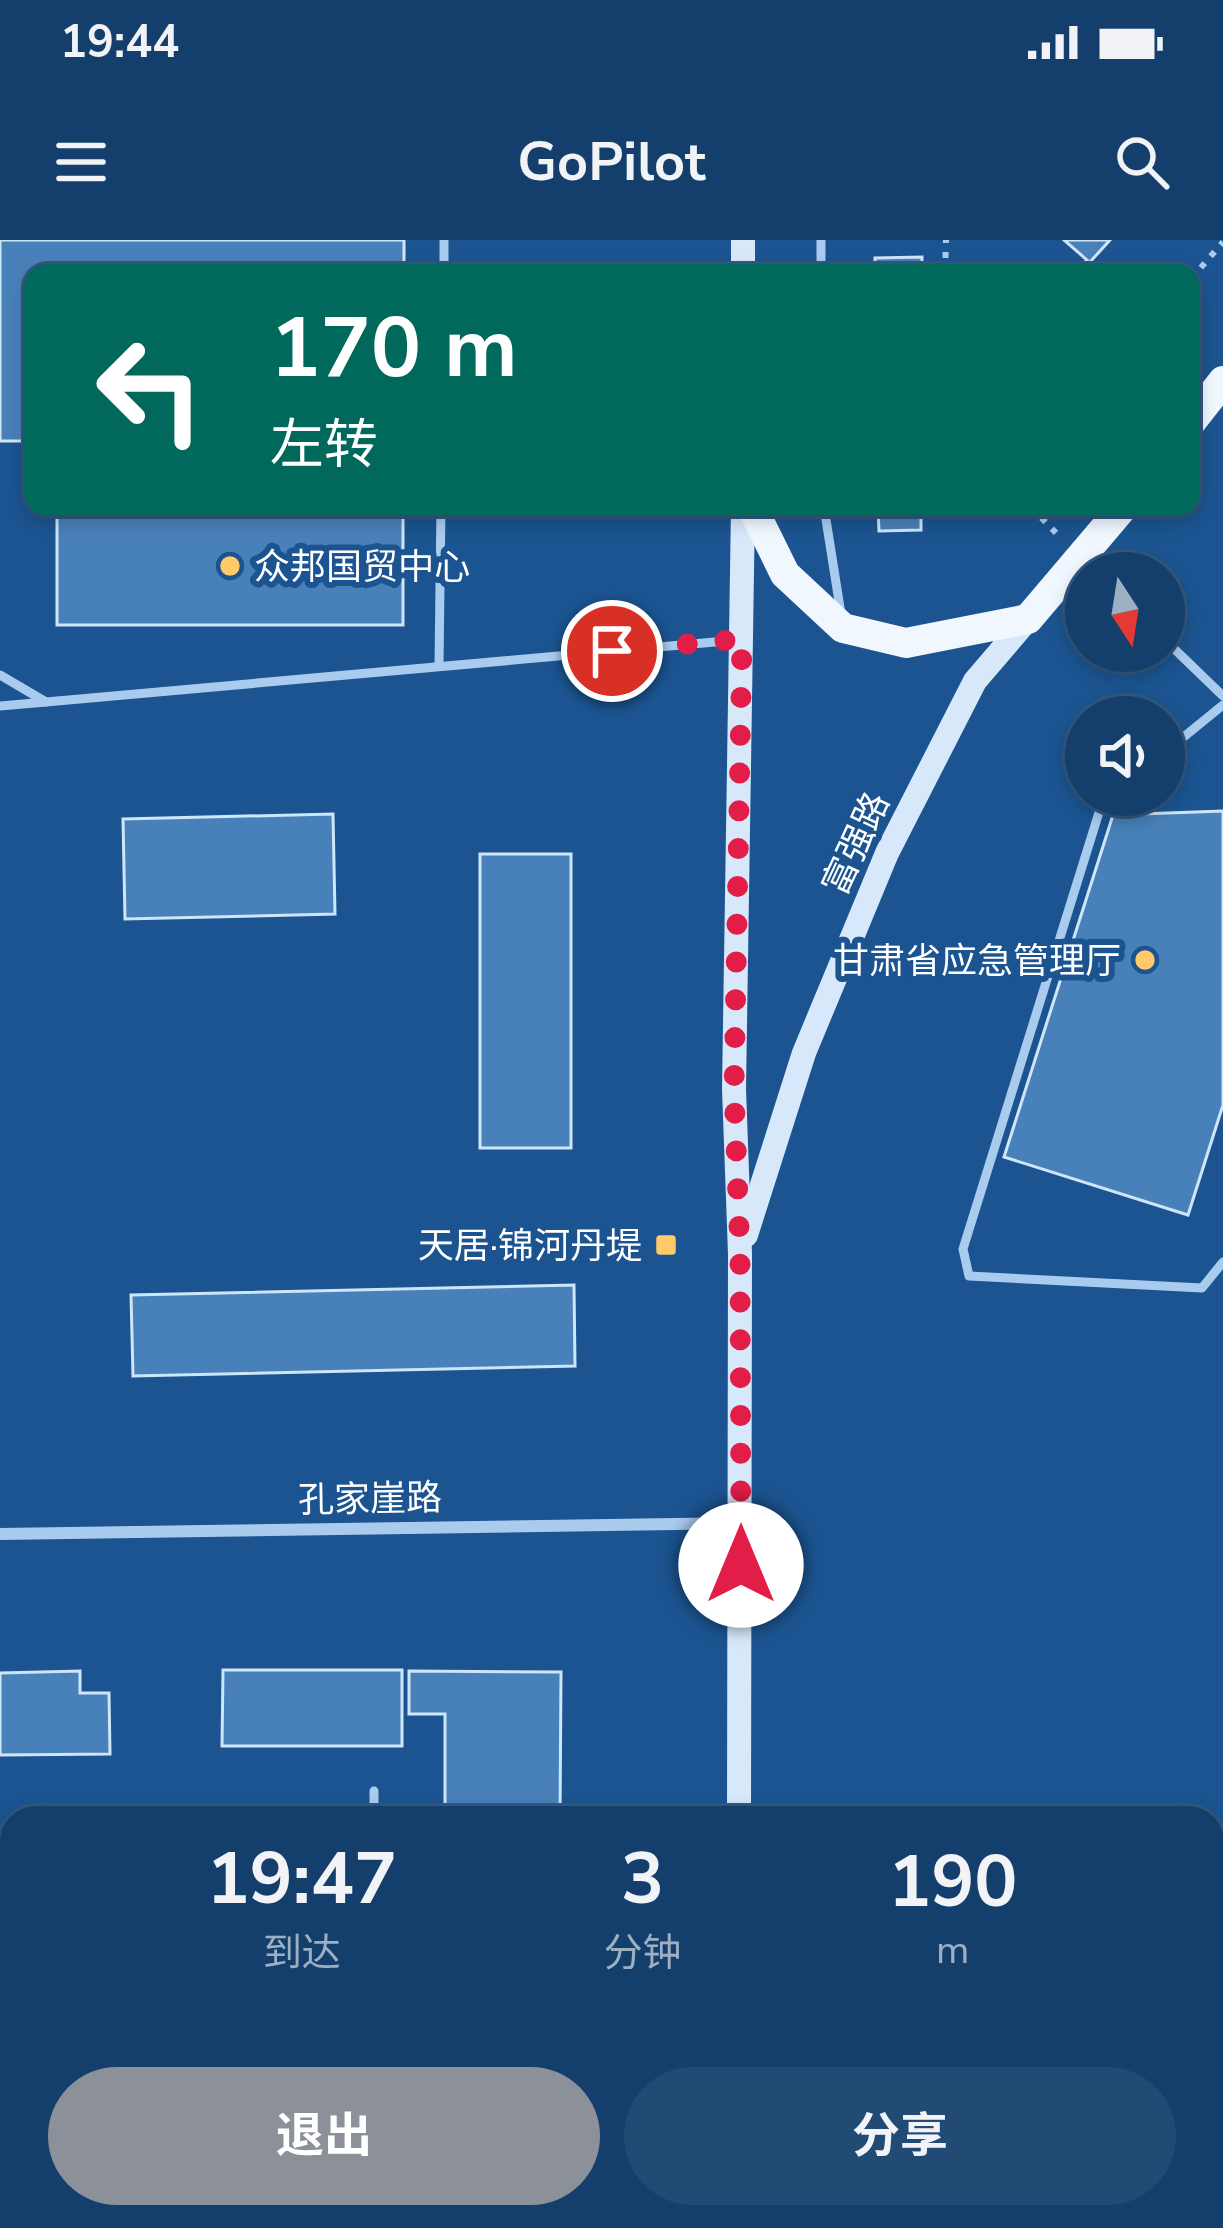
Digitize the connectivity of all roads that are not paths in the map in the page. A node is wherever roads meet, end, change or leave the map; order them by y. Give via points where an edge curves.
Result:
1 (1223, 381) edge
2 (1200, 410) edge
3 (441, 516) edge
4 (743, 516) edge
5 (756, 516) edge
6 (825, 516) edge
7 (1118, 516) edge
8 (1096, 552) edge
9 (1065, 586) edge
10 (1028, 619) junction
11 (843, 628) junction
12 (742, 639) junction
13 (1185, 659) edge
14 (439, 666) junction
15 (0, 675) edge
16 (1223, 695) edge
17 (46, 701) junction
18 (1223, 705) edge
19 (0, 706) edge
20 (1185, 736) edge
21 (1098, 816) edge
22 (740, 1254) junction
23 (1223, 1262) edge
24 (742, 1522) junction
25 (0, 1534) edge
26 (374, 1791) dead end
27 (374, 1806) edge
28 (739, 1806) edge

1 - 2 main road
3 - 14 lane
4 - 12 main road
5 - 11 main road via 784,574
6 - 11 lane
7 - 8 main road
9 - 10 main road
10 - 11 main road via 906,644
10 - 22 main road, 富强路 via 975,681 887,854 804,1053
12 - 14 lane
12 - 22 main road via 734,1089
13 - 16 lane
14 - 17 lane
15 - 17 lane
17 - 19 lane
18 - 20 lane
21 - 23 lane via 963,1249 969,1276 1202,1288
22 - 24 main road
24 - 25 street, 孔家崖路
24 - 28 main road
26 - 27 lane

